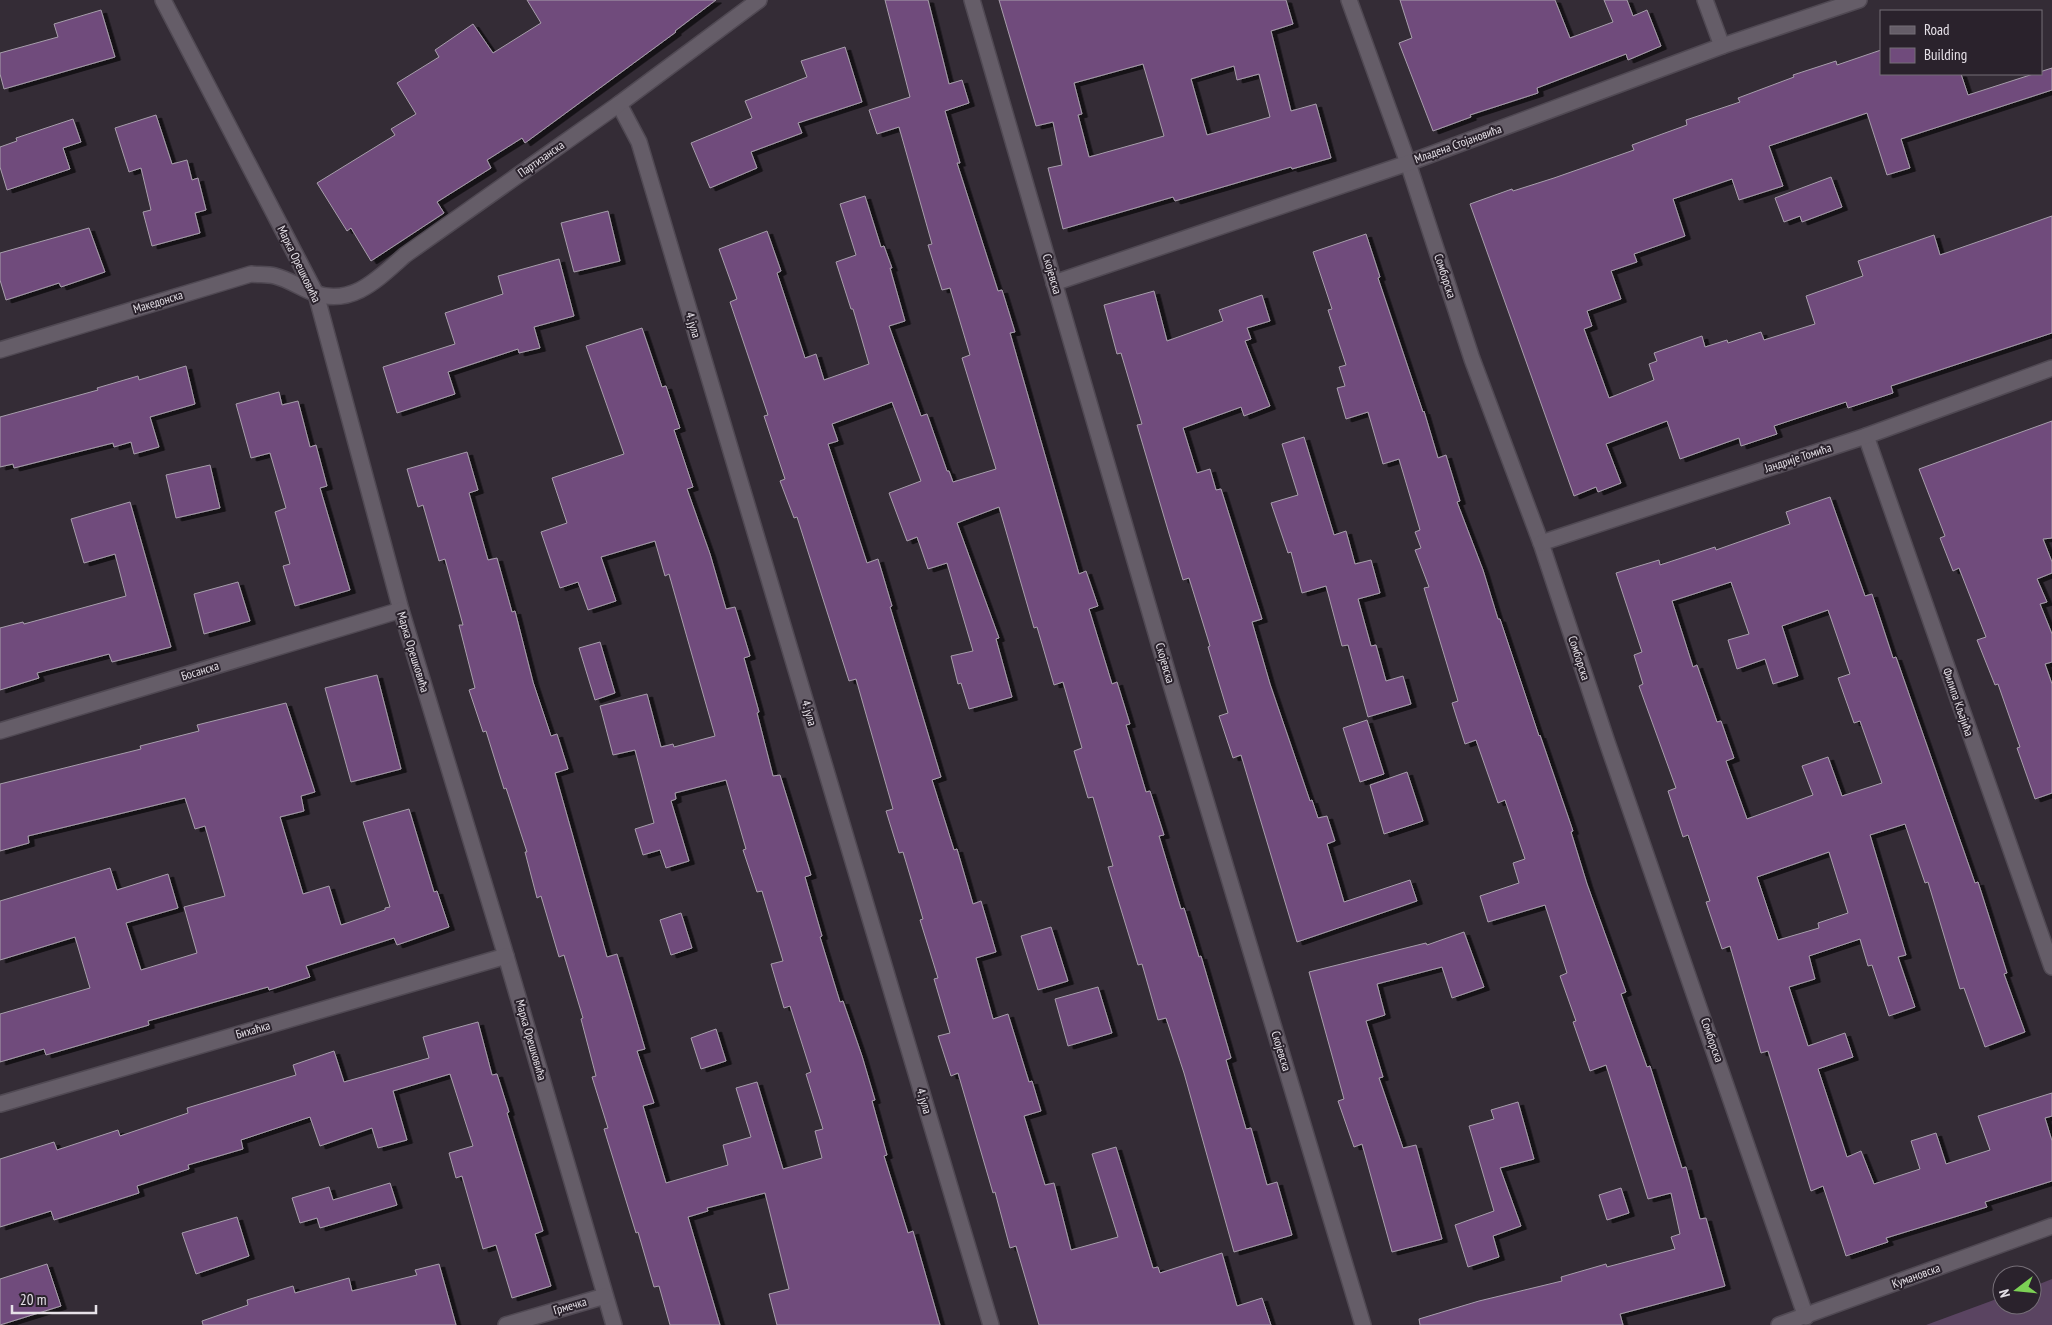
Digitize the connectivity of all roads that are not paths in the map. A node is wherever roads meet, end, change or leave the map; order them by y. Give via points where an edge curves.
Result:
1 (163, 0) edge
2 (759, 0) edge
3 (972, 0) edge
4 (1349, 0) edge
5 (1705, 0) edge
6 (1859, 0) edge
7 (1722, 46) junction
8 (619, 104) junction
9 (1408, 163) junction
10 (1054, 283) junction
11 (316, 294) junction
12 (0, 350) edge
13 (2052, 368) edge
14 (1866, 436) junction
15 (1541, 543) junction
16 (400, 610) junction
17 (0, 731) edge
18 (506, 956) junction
19 (2052, 967) edge
20 (0, 1104) edge
21 (2052, 1226) edge
22 (605, 1296) junction
23 (1806, 1317) junction
24 (506, 1325) edge
25 (614, 1325) edge
26 (991, 1325) edge
27 (1363, 1325) edge
28 (1780, 1325) edge

1 - 11 street, Марка Орешковића
2 - 8 street, Партизанска
3 - 10 street, Скојевска
4 - 9 street, Сомборска
5 - 7 street
6 - 7 street, Младена Стојановића
7 - 9 street, Младена Стојановића
8 - 11 street, Партизанска via 405,255 373,284 343,297
8 - 26 street, 4. јула via 639,142
9 - 10 street, Младена Стојановића
9 - 15 street, Сомборска via 1472,359
10 - 27 street, Скојевска
11 - 12 street, Македонска via 275,276 251,274
11 - 16 street, Марка Орешковића
13 - 14 street, Јандрије Томића
14 - 15 street, Јандрије Томића
14 - 19 street, Филипа Кљајића
15 - 23 street, Сомборска
16 - 17 street, Босанска
16 - 18 street, Марка Орешковића
18 - 20 street, Бихаћка
18 - 22 street, Марка Орешковића
21 - 23 street, Кумановска
22 - 24 street, Грмечка
22 - 25 street, Марка Орешковића
23 - 28 street, Кумановска

